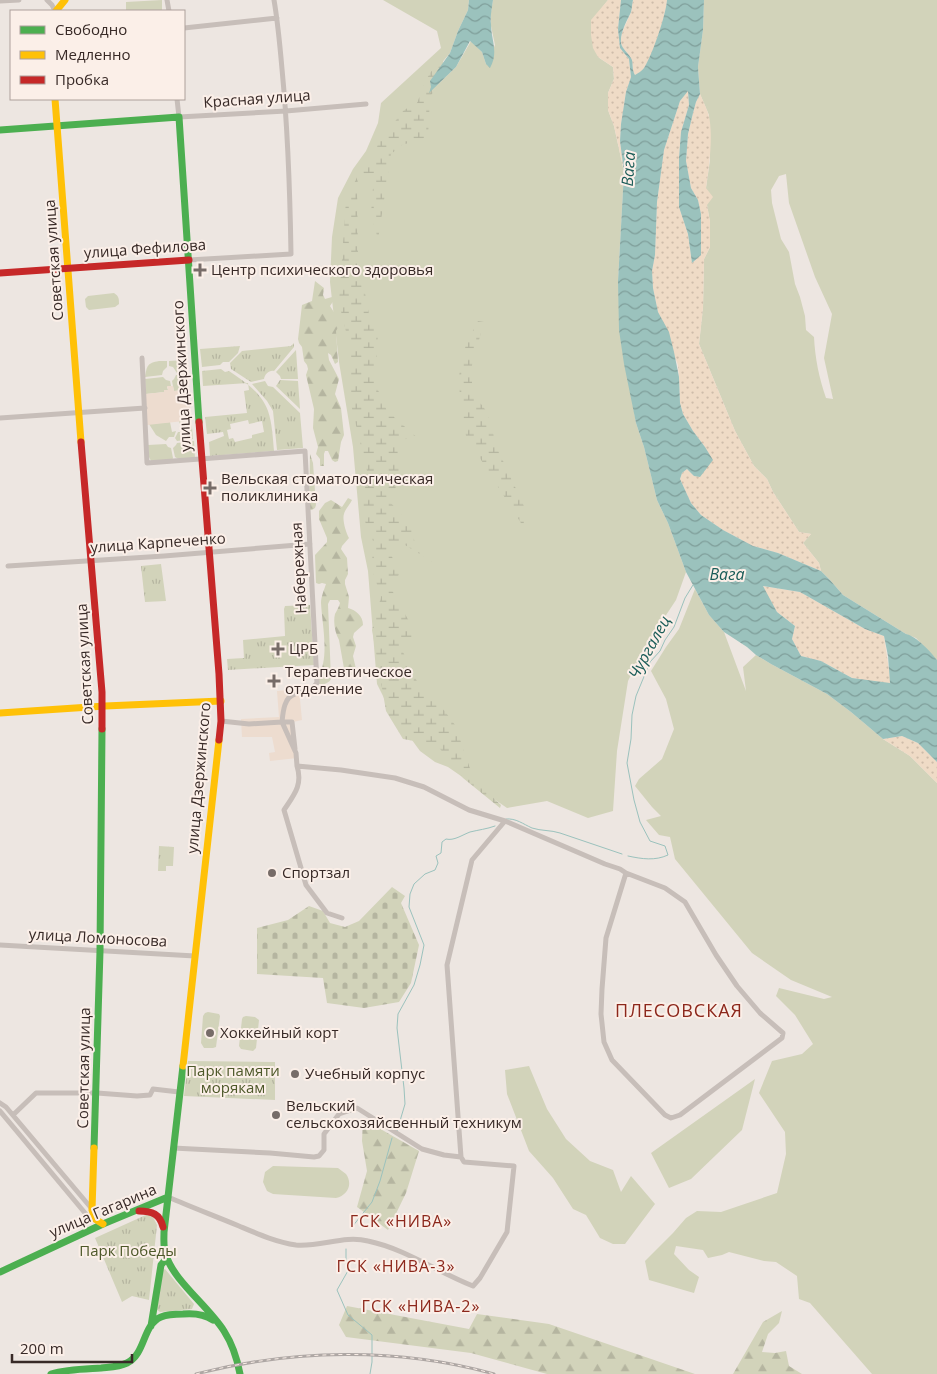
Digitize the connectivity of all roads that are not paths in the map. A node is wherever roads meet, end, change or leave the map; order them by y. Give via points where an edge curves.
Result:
1 (20, 0) edge
2 (65, 0) edge
3 (274, 0) edge
4 (0, 1) edge
5 (56, 10) edge
6 (277, 18) junction
7 (185, 28) edge
8 (55, 100) edge
9 (177, 100) edge
10 (366, 104) dead end
11 (286, 111) junction
12 (179, 118) junction
13 (56, 125) junction
14 (0, 130) edge
15 (189, 260) junction
16 (68, 268) junction
17 (0, 273) edge
18 (142, 358) dead end
19 (145, 408) junction
20 (79, 412) junction
21 (0, 418) edge
22 (201, 459) junction
23 (310, 544) junction
24 (209, 552) junction
25 (92, 561) junction
26 (8, 566) dead end
27 (220, 701) junction
28 (102, 706) junction
29 (0, 714) edge
30 (221, 721) junction
31 (282, 722) junction
32 (295, 749) junction
33 (297, 766) junction
34 (505, 821) junction
35 (626, 874) junction
36 (342, 918) dead end
37 (0, 945) edge
38 (100, 951) junction
39 (195, 956) junction
40 (179, 1092) junction
41 (97, 1093) junction
42 (0, 1103) edge
43 (0, 1111) edge
44 (13, 1115) junction
45 (173, 1148) junction
46 (461, 1157) junction
47 (168, 1198) junction
48 (154, 1203) junction
49 (166, 1209) junction
50 (92, 1210) junction
51 (131, 1212) junction
52 (90, 1219) junction
53 (103, 1224) junction
54 (164, 1232) junction
55 (81, 1234) junction
56 (166, 1259) junction
57 (0, 1272) edge
58 (151, 1326) junction
59 (221, 1326) junction
60 (51, 1374) edge
61 (240, 1374) edge

1 - 4 street
2 - 5 main road
3 - 6 street
6 - 7 street
6 - 11 street
8 - 13 main road, Советская улица
9 - 12 street, улица Дзержинского
10 - 11 street, Красная улица
11 - 12 street, Красная улица
11 - 15 street, улица Фефилова via 291,254
12 - 13 main road, Красная улица
12 - 15 main road, улица Дзержинского
13 - 14 main road, Красная улица
13 - 16 main road, Советская улица
15 - 16 main road, улица Фефилова
15 - 22 main road, улица Дзержинского
16 - 17 main road, улица Фефилова
16 - 20 main road, Советская улица
18 - 19 street
19 - 20 street
19 - 22 street via 147,463
20 - 21 street
20 - 25 main road, Советская улица
22 - 23 street, Набережная via 305,451
22 - 24 main road, улица Дзержинского
23 - 24 street, улица Карпеченко
23 - 31 street, Набережная via 317,683 306,693 288,698
24 - 25 street, улица Карпеченко
24 - 27 main road, улица Дзержинского
25 - 26 street, улица Карпеченко
25 - 28 main road, Советская улица
27 - 28 main road
27 - 30 main road, улица Дзержинского
28 - 29 main road
28 - 38 main road, Советская улица
30 - 31 street via 249,724
30 - 39 main road, улица Дзержинского
31 - 32 street
31 - 32 street via 292,722
32 - 33 street
33 - 34 street via 395,778 424,786 470,810
33 - 36 street via 300,775 296,792 284,810 303,875 308,888 327,913
34 - 35 street
34 - 46 street via 472,860 447,965
35 - 35 street via 665,888 685,902 737,986 783,1033 782,1038 680,1115 671,1118 612,1060 604,1042 601,1014 606,938
37 - 38 street, улица Ломоносова
38 - 39 street, улица Ломоносова
38 - 41 main road, Советская улица
39 - 40 main road, улица Дзержинского
40 - 41 street via 153,1089 150,1095 137,1096
40 - 45 main road, улица Дзержинского
41 - 44 street via 36,1093
41 - 50 main road, Советская улица
42 - 44 street
43 - 52 street
44 - 50 street
45 - 46 street via 319,1156 324,1150 324,1134 338,1114 357,1108 422,1149
45 - 47 main road, улица Дзержинского
46 - 47 street, улица Гагарина via 464,1162 514,1166 506,1232 473,1286 388,1246 347,1238 298,1245 272,1240
47 - 48 main road, улица Гагарина
47 - 49 main road, улица Дзержинского
48 - 49 main road via 160,1203
48 - 51 main road, улица Гагарина
49 - 54 main road, улица Дзержинского
50 - 52 main road, Советская улица
50 - 53 main road via 93,1217
51 - 53 main road, улица Гагарина
51 - 54 main road via 154,1212 162,1222
52 - 55 main road, Советская улица
53 - 55 main road, улица Гагарина
54 - 56 main road, улица Дзержинского
55 - 57 main road, улица Гагарина
56 - 58 main road via 160,1266
56 - 59 main road
58 - 59 main road via 165,1316 189,1314 208,1316
58 - 60 main road via 137,1354 125,1364
59 - 61 main road via 236,1351

